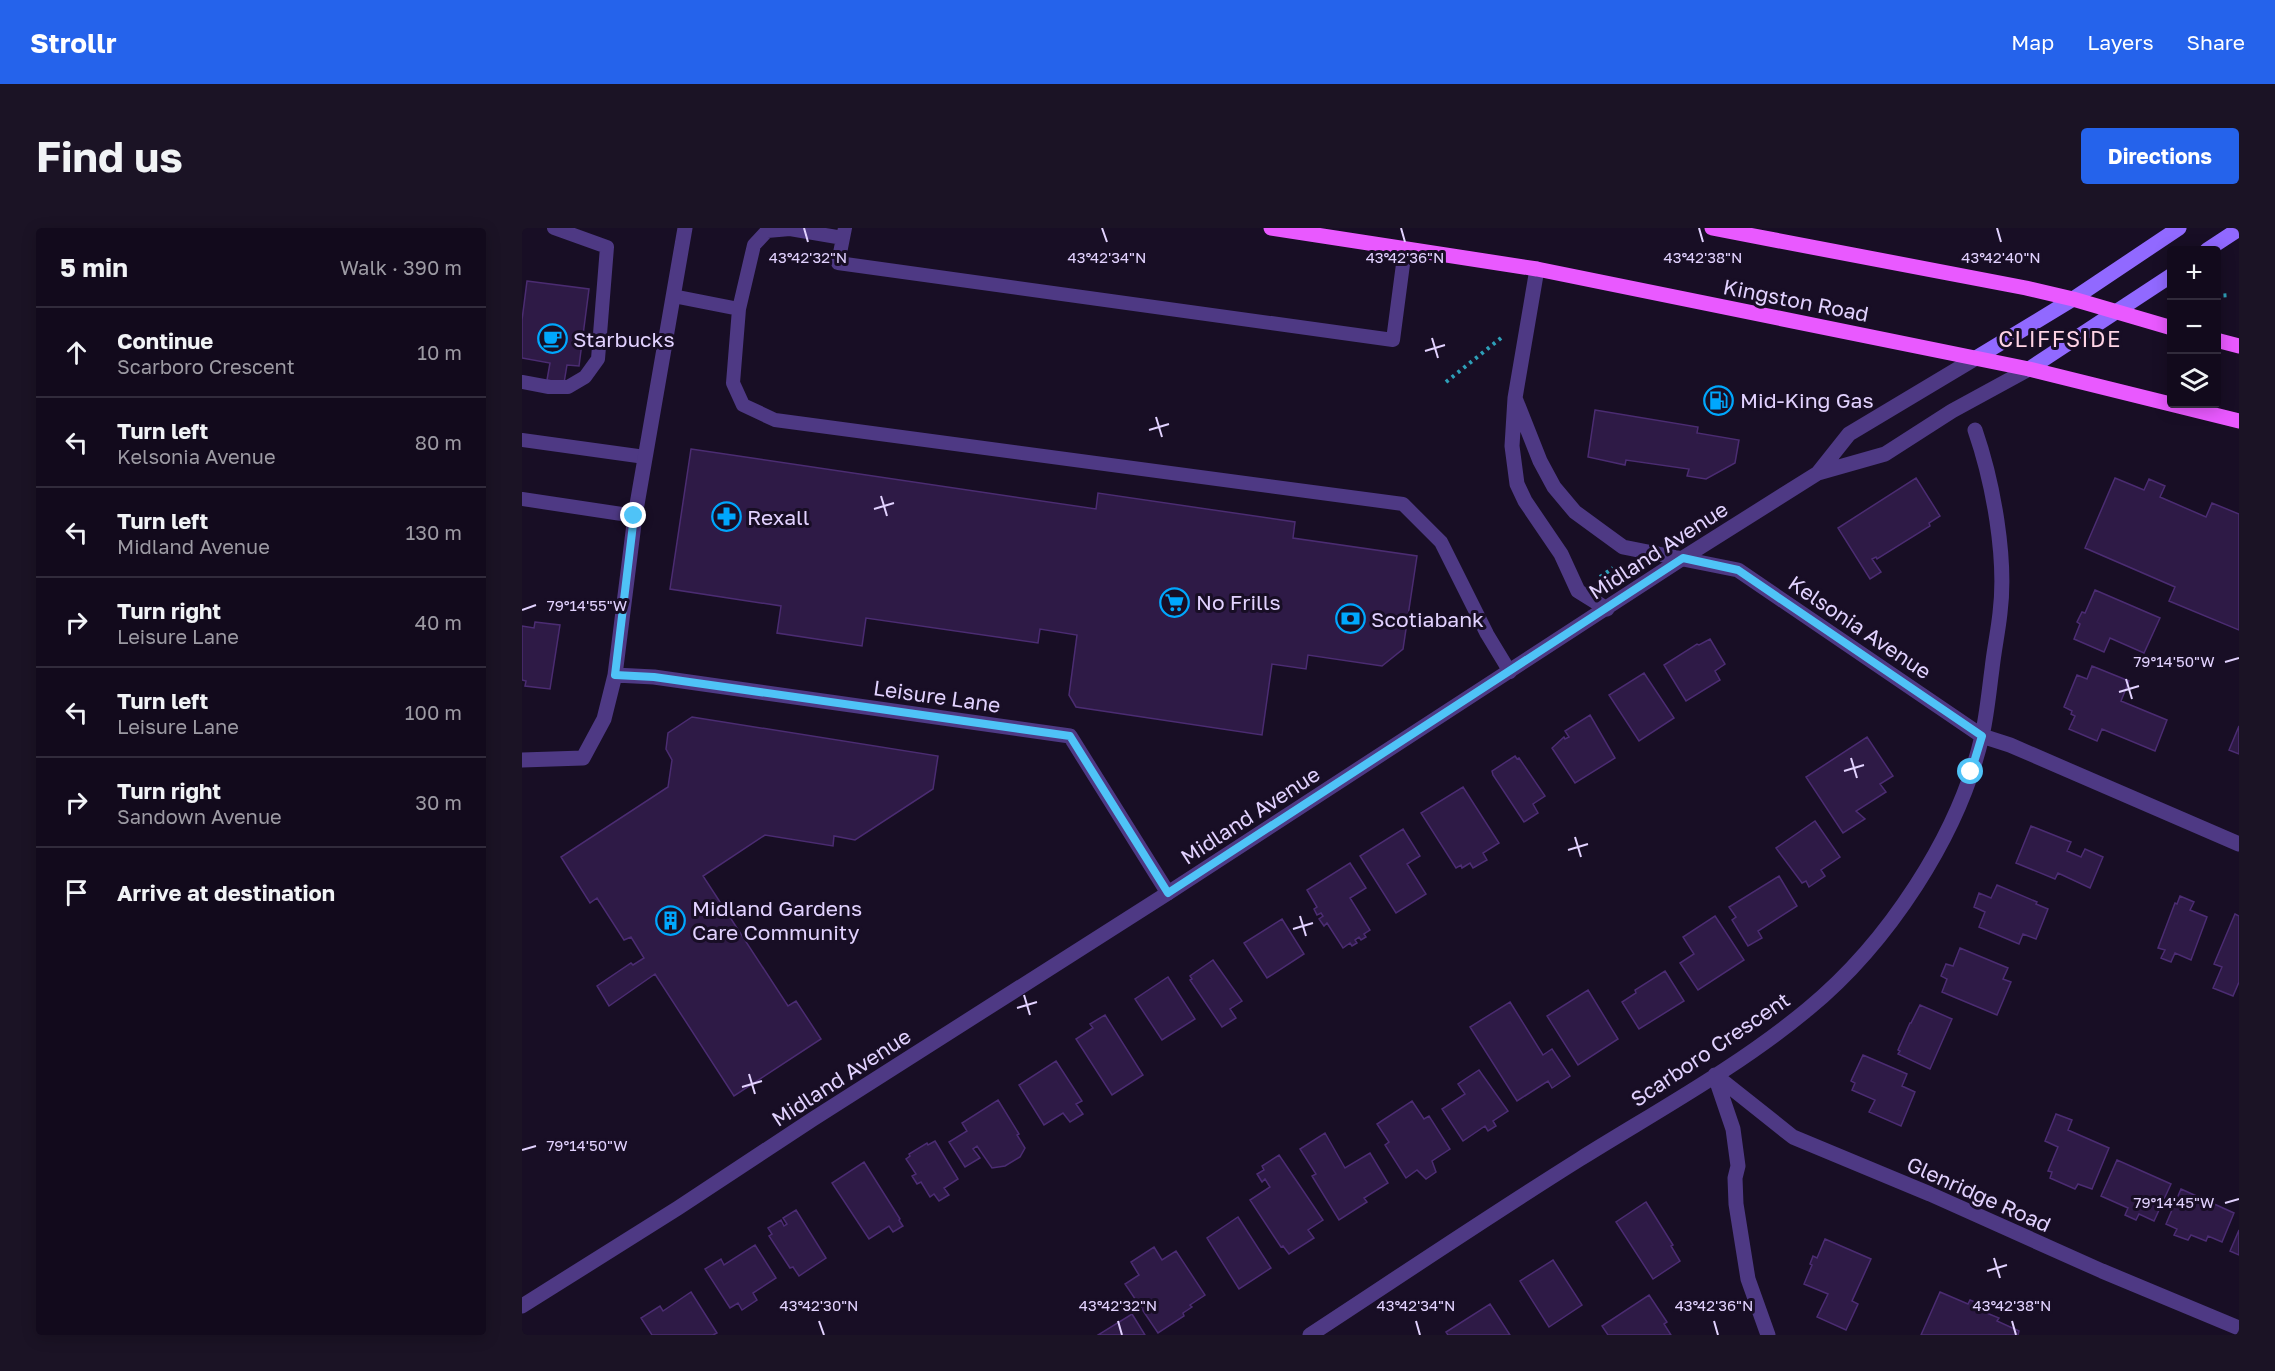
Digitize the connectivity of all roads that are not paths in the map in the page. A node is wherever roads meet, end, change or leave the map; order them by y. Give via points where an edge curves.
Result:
1 (554, 228) edge
2 (685, 228) edge
3 (1270, 228) edge
4 (1712, 228) edge
5 (2179, 228) edge
6 (2239, 229) edge
7 (844, 233) edge
8 (2213, 246) edge
9 (1405, 249) junction
10 (1538, 269) junction
11 (2167, 278) edge
12 (673, 296) junction
13 (2073, 299) junction
14 (739, 309) junction
15 (2116, 312) junction
16 (2167, 327) edge
17 (2221, 341) edge
18 (2239, 346) edge
19 (1976, 358) junction
20 (2029, 369) junction
21 (522, 382) edge
22 (1515, 398) junction
23 (2239, 421) edge
24 (1975, 430) dead end
25 (522, 440) edge
26 (645, 457) junction
27 (1818, 473) junction
28 (522, 499) edge
29 (634, 516) junction
30 (1683, 558) junction
31 (1607, 609) junction
32 (1510, 672) junction
33 (615, 675) junction
34 (1982, 736) junction
35 (522, 760) edge
36 (2239, 844) edge
37 (1168, 893) junction
38 (1715, 1075) junction
39 (522, 1306) edge
40 (2239, 1328) edge
41 (1310, 1335) edge
42 (1768, 1335) edge

1 - 21 lane via 608,247 598,359 585,377 568,387
2 - 12 street
3 - 9 main road, Kingston Road
4 - 13 main road
5 - 13 main road, Midland Avenue
6 - 8 main road
7 - 9 lane via 838,263 1393,340
7 - 14 lane via 767,231 754,244
9 - 10 main road, Kingston Road
10 - 19 main road, Kingston Road
10 - 22 street
11 - 15 main road, Midland Avenue
12 - 14 lane
12 - 26 street
13 - 15 main road
13 - 19 main road, Midland Avenue
14 - 32 lane via 733,383 743,405 775,420 1404,504 1441,542
15 - 16 main road
15 - 20 main road, Midland Avenue
17 - 18 main road
19 - 20 main road, Kingston Road
19 - 27 street, Midland Avenue via 1849,434
20 - 23 main road, Kingston Road
20 - 27 street, Midland Avenue via 1885,453
22 - 30 street, Kelsonia Avenue via 1540,461 1554,487 1575,512 1623,547
22 - 31 street via 1512,446 1517,484 1561,554 1578,591
24 - 34 street, Scarboro Crescent via 1995,509 2001,580 2001,612
25 - 26 lane
26 - 29 street
27 - 30 street, Midland Avenue
28 - 29 lane
29 - 33 street
30 - 31 street, Midland Avenue
30 - 34 street, Kelsonia Avenue via 1738,570
31 - 32 street, Midland Avenue
32 - 37 street, Midland Avenue
33 - 35 street via 604,719 583,758
33 - 37 street, Leisure Lane via 654,677 1070,736
34 - 36 street, Kelsonia Avenue
34 - 38 street, Scarboro Crescent via 1965,792 1944,840 1915,887 1858,962 1809,1008
37 - 39 street, Midland Avenue
38 - 40 street, Glenridge Road via 1793,1137
38 - 41 street, Scarboro Crescent via 1547,1179
38 - 42 street via 1733,1129 1738,1167 1736,1204 1748,1279

